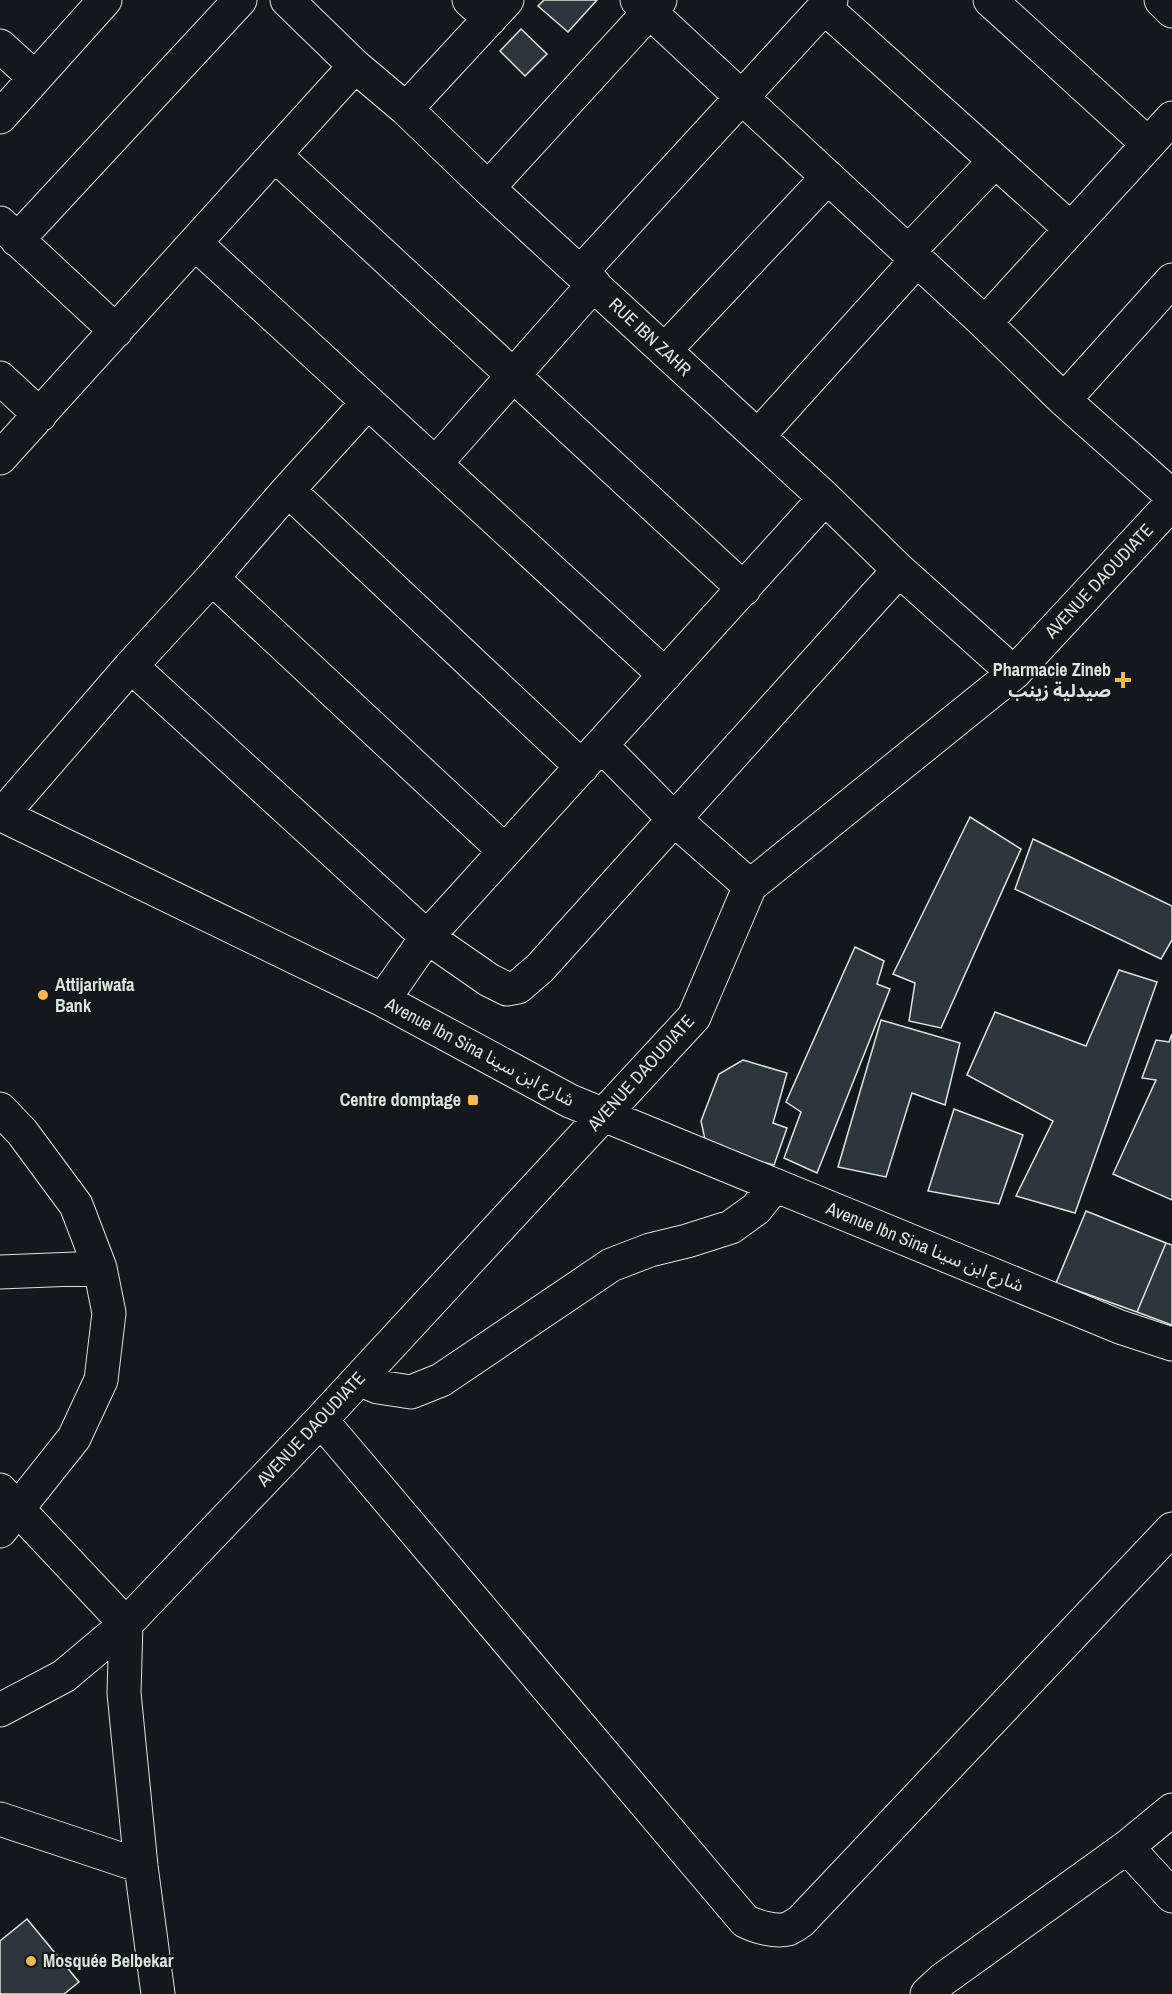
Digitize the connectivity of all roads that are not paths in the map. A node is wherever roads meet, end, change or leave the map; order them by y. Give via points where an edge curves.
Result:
1 (105, 0) edge
2 (240, 0) edge
3 (287, 0) edge
4 (990, 0) edge
5 (1161, 0) edge
6 (649, 4) edge
7 (828, 4) edge
8 (489, 6) edge
9 (1172, 11) edge
10 (0, 46) edge
11 (355, 66) junction
12 (35, 78) junction
13 (742, 98) junction
14 (406, 109) junction
15 (0, 117) edge
16 (1172, 118) edge
17 (1148, 144) junction
18 (275, 155) junction
19 (995, 161) junction
20 (828, 177) junction
21 (488, 188) junction
22 (1071, 229) junction
23 (9, 232) edge
24 (195, 243) junction
25 (913, 256) junction
26 (587, 278) junction
27 (1172, 280) edge
28 (985, 323) junction
29 (116, 331) junction
30 (665, 350) junction
31 (513, 374) junction
32 (0, 378) edge
33 (1064, 400) junction
34 (368, 402) junction
35 (40, 415) junction
36 (758, 436) junction
37 (0, 459) edge
38 (435, 464) junction
39 (288, 490) junction
40 (1172, 496) edge
41 (825, 498) junction
42 (1172, 503) edge
43 (899, 570) junction
44 (212, 578) junction
45 (744, 589) junction
46 (131, 666) junction
47 (1014, 673) junction
48 (665, 675) junction
49 (591, 756) junction
50 (1, 815) edge
51 (674, 819) junction
52 (505, 851) junction
53 (750, 886) junction
54 (427, 937) junction
55 (383, 1000) junction
56 (0, 1109) edge
57 (605, 1115) junction
58 (775, 1185) junction
59 (100, 1268) junction
60 (0, 1272) edge
61 (1172, 1344) edge
62 (359, 1378) junction
63 (321, 1419) junction
64 (6, 1510) edge
65 (1172, 1529) edge
66 (126, 1624) junction
67 (0, 1710) edge
68 (1172, 1810) edge
69 (0, 1819) edge
70 (1127, 1847) junction
71 (141, 1866) junction
72 (1172, 1896) edge
73 (159, 1994) edge
74 (927, 1994) edge

1 - 12 street
2 - 23 street
3 - 11 street, RUE IBN ZAHR
4 - 17 street
5 - 9 street
6 - 13 street
6 - 21 street
7 - 13 street
7 - 19 street
8 - 14 street
10 - 12 street
11 - 14 street, RUE IBN ZAHR
11 - 18 street
12 - 15 street
13 - 20 street
13 - 26 street
14 - 21 street, RUE IBN ZAHR
16 - 17 street
17 - 22 street
18 - 24 street
18 - 31 street
19 - 22 street
19 - 25 street
20 - 25 street
20 - 30 street
21 - 26 street, RUE IBN ZAHR
22 - 28 street
23 - 29 street
24 - 29 street
24 - 34 street
25 - 28 street
25 - 36 street
26 - 30 street, RUE IBN ZAHR
26 - 31 street
27 - 33 street
28 - 33 street
29 - 35 street
30 - 36 street, RUE IBN ZAHR
31 - 38 street
31 - 45 street
32 - 35 street
33 - 40 street
34 - 38 street
34 - 39 street
35 - 37 street
36 - 41 street, RUE IBN ZAHR
38 - 48 street
39 - 44 street
39 - 49 street
41 - 43 street, RUE IBN ZAHR
41 - 45 street
42 - 47 street, AVENUE DAOUDIATE
43 - 47 street, RUE IBN ZAHR
43 - 51 street
44 - 46 street
44 - 52 street
45 - 48 street
46 - 50 street
46 - 54 street
47 - 53 street, AVENUE DAOUDIATE
48 - 49 street
49 - 51 street
49 - 52 street
50 - 55 street, Avenue Ibn Sina شارع ابن سينا
51 - 53 street
51 - 54 street via 540,968 518,987 507,989 489,980
52 - 54 street
53 - 57 street, AVENUE DAOUDIATE via 694,1017
54 - 55 street
55 - 57 street, Avenue Ibn Sina شارع ابن سينا via 570,1101
56 - 59 street via 76,1205
57 - 58 street, Avenue Ibn Sina شارع ابن سينا
57 - 62 street, AVENUE DAOUDIATE
58 - 61 street, Avenue Ibn Sina شارع ابن سينا via 1120,1327
58 - 62 street via 756,1209 731,1227 611,1265 441,1380 411,1392 378,1388
59 - 60 street
59 - 64 street via 109,1313 101,1380 74,1438
62 - 63 street, AVENUE DAOUDIATE
63 - 65 street via 745,1922 776,1929 788,1929 801,1921
63 - 66 street, AVENUE DAOUDIATE
64 - 66 street
66 - 67 street, AVENUE DAOUDIATE via 64,1676
66 - 71 street via 124,1693
68 - 70 street
69 - 71 street
70 - 72 street
70 - 74 street
71 - 73 street

